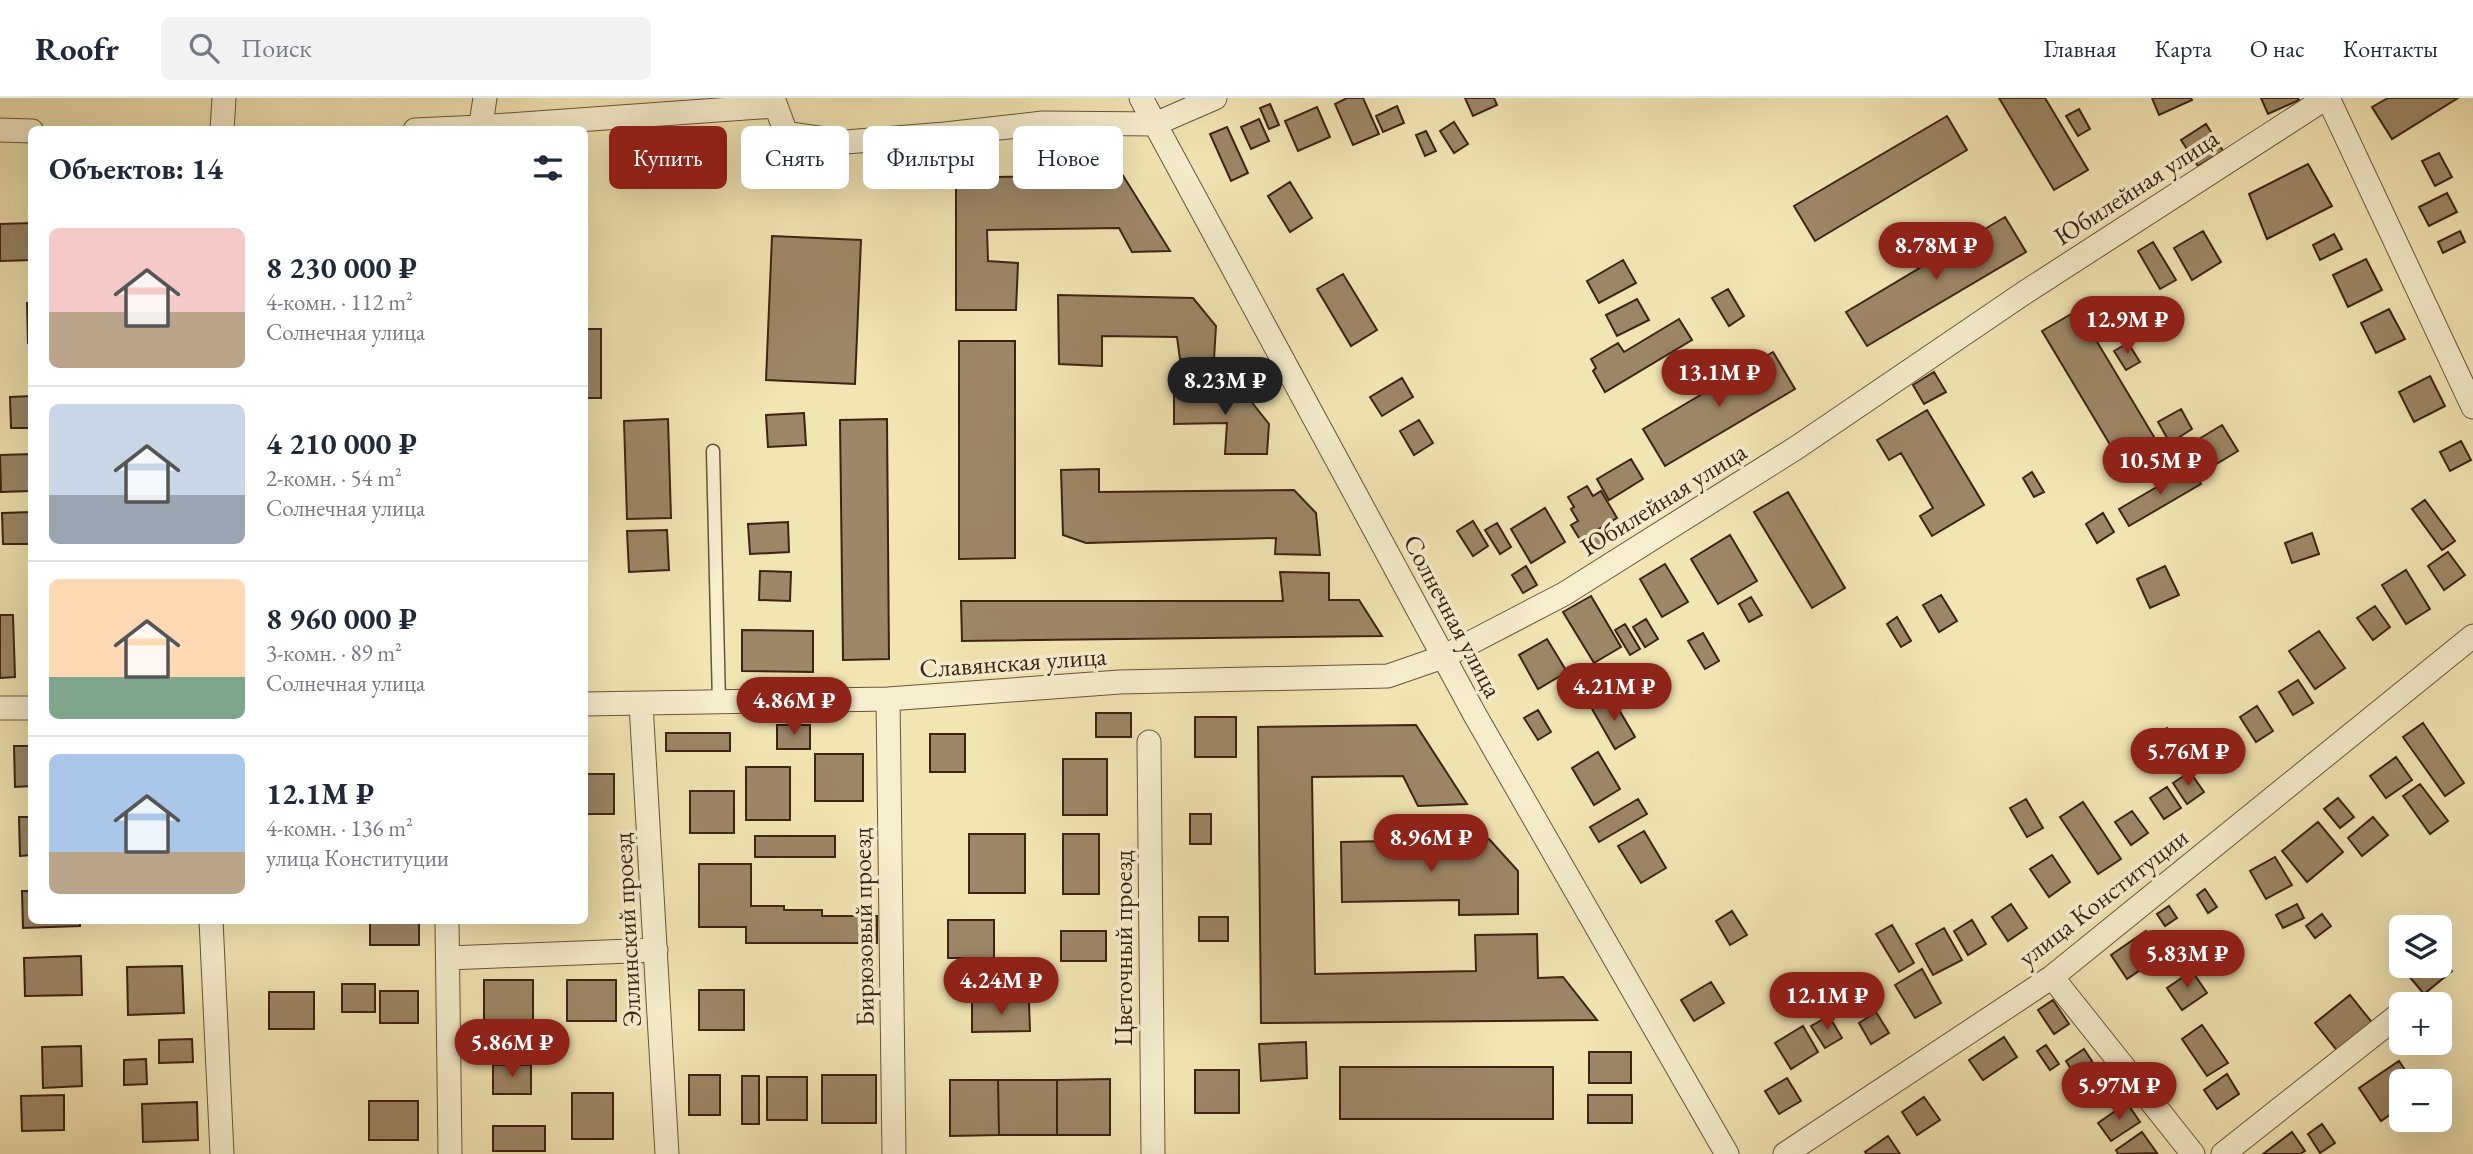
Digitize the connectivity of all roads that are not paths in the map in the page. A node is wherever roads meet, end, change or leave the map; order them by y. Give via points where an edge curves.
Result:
1 (224, 98) edge
2 (485, 98) edge
3 (1141, 98) edge
4 (1215, 98) edge
5 (2327, 98) edge
6 (773, 102) edge
7 (1155, 124) junction
8 (222, 126) edge
9 (480, 126) edge
10 (513, 126) edge
11 (0, 130) edge
12 (28, 131) edge
13 (2473, 407) edge
14 (713, 451) dead end
15 (2473, 636) edge
16 (1443, 657) junction
17 (888, 699) junction
18 (719, 703) junction
19 (588, 704) edge
20 (641, 704) junction
21 (0, 708) edge
22 (28, 708) edge
23 (1149, 742) dead end
24 (211, 924) edge
25 (447, 924) edge
26 (656, 950) junction
27 (448, 958) junction
28 (2052, 977) junction
29 (2389, 1023) edge
30 (1717, 1151) edge
31 (222, 1154) edge
32 (450, 1154) edge
33 (667, 1154) edge
34 (894, 1154) edge
35 (1153, 1154) edge
36 (1785, 1154) edge
37 (2193, 1154) edge
38 (2223, 1154) edge

1 - 8 street
2 - 9 street
3 - 7 street, Солнечная улица
4 - 7 street
5 - 13 street
5 - 16 street, Юбилейная улица via 1564,594
6 - 7 street via 786,133 846,142 1043,123
6 - 10 street
7 - 16 street, Солнечная улица
11 - 12 street
14 - 18 lane
15 - 28 street, улица Конституции
16 - 17 street, Славянская улица via 1388,676 1120,682
16 - 30 street, Солнечная улица
17 - 18 street, Славянская улица
17 - 34 street, Бирюзовый проезд
18 - 20 street, Славянская улица
19 - 20 street, Славянская улица
20 - 26 street, Эллинский проезд
21 - 22 street
23 - 35 street, Цветочный проезд
24 - 31 street
25 - 27 street
26 - 27 street
26 - 33 street, Эллинский проезд
27 - 32 street
28 - 36 street, улица Конституции
28 - 37 street
29 - 38 street

